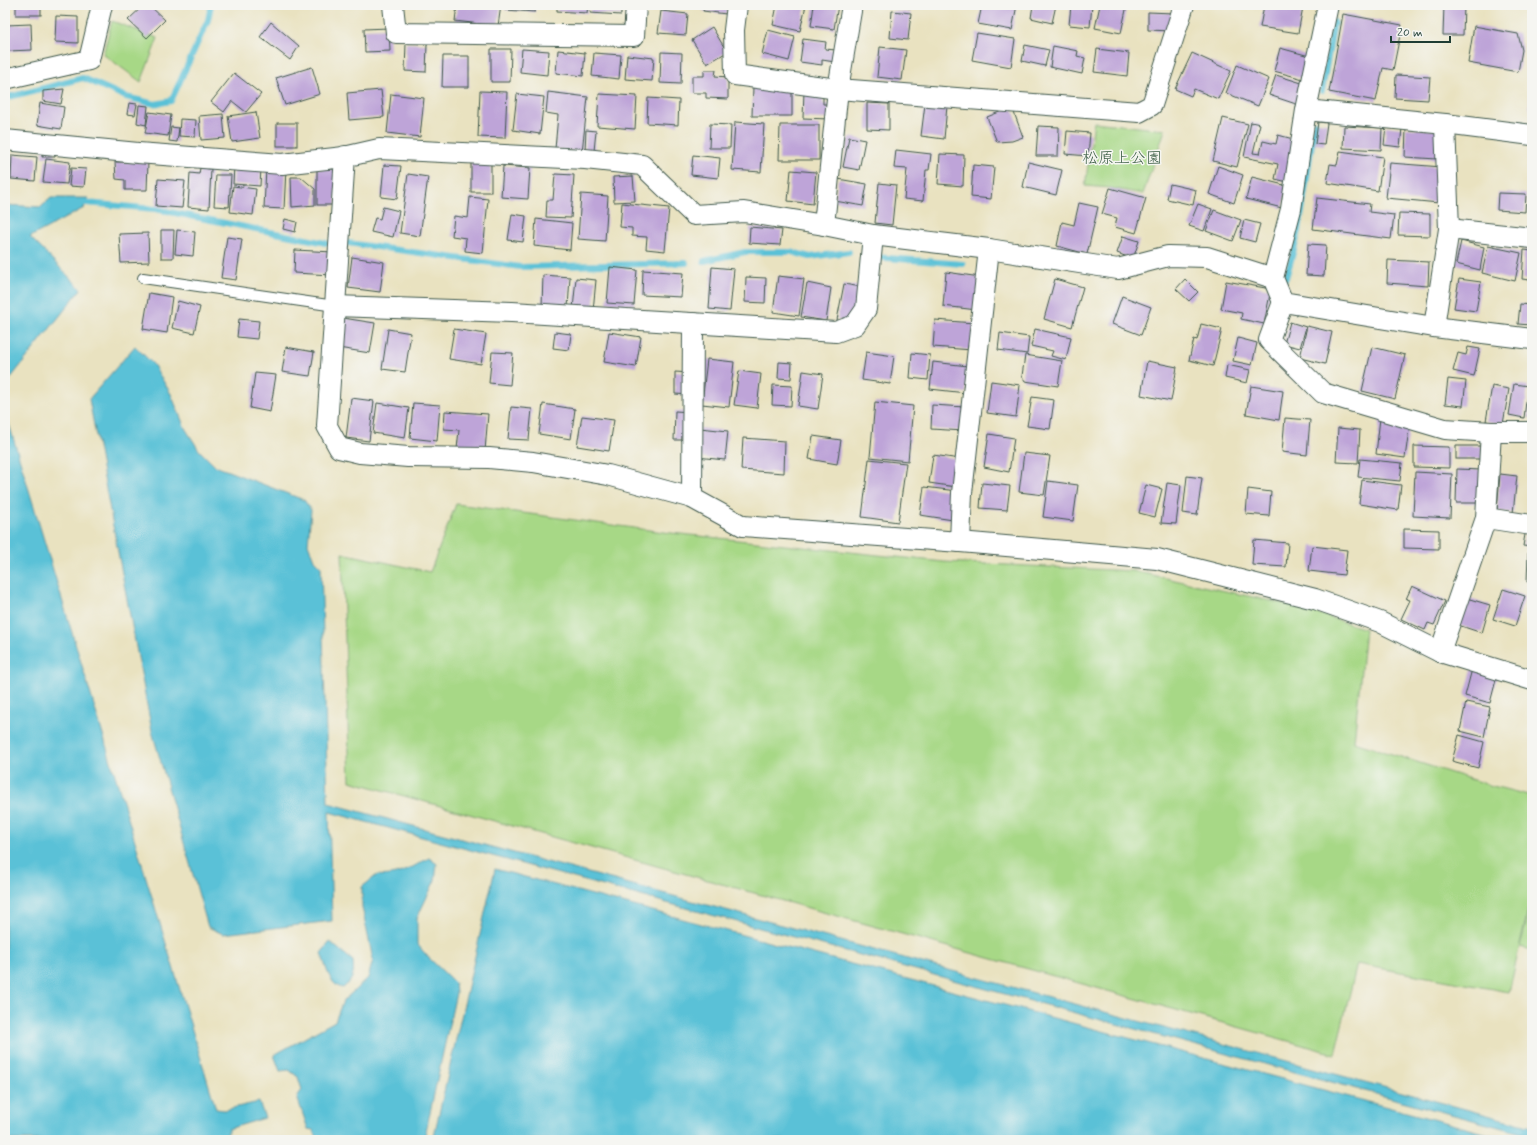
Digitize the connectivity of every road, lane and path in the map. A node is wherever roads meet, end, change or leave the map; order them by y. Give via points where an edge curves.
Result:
1 (102, 5) edge
2 (393, 5) edge
3 (636, 5) edge
4 (737, 5) edge
5 (852, 5) edge
6 (1184, 5) edge
7 (1328, 5) edge
8 (5, 79) edge
9 (838, 89) junction
10 (1306, 110) junction
11 (1445, 124) junction
12 (1532, 135) edge
13 (5, 140) edge
14 (344, 156) junction
15 (824, 225) junction
16 (1449, 229) junction
17 (873, 235) junction
18 (1532, 238) edge
19 (989, 249) junction
20 (143, 278) dead end
21 (1273, 278) junction
22 (1283, 302) junction
23 (335, 306) junction
24 (693, 323) junction
25 (1434, 327) junction
26 (1532, 339) edge
27 (1491, 432) junction
28 (1532, 432) edge
29 (692, 498) junction
30 (1486, 518) junction
31 (1532, 525) edge
32 (960, 542) junction
33 (1440, 652) junction
34 (1532, 680) edge

1 - 8 street via 89,60
2 - 3 street via 396,33 634,36
4 - 9 street via 734,30 735,75
5 - 9 street
6 - 9 street via 1152,105 1139,112
7 - 10 street
9 - 15 street
10 - 11 street
10 - 21 street via 1291,209
11 - 12 street
11 - 16 street
13 - 14 street via 282,164
14 - 15 street via 379,149 585,159 642,165 694,215 744,212
14 - 23 street
15 - 17 street
16 - 18 street
16 - 25 street
17 - 19 street
17 - 24 street via 866,309 855,325 836,332
19 - 21 street via 1118,269 1168,256 1207,257
19 - 32 street via 962,493
20 - 23 lane
21 - 22 street
22 - 25 street
22 - 27 street via 1269,340 1323,393 1444,429
23 - 24 street via 512,312
23 - 29 street via 327,426 339,448 360,453 408,457 490,458 533,462 608,475
24 - 29 street
25 - 26 street
27 - 28 street
27 - 30 street
29 - 32 street via 743,526
30 - 31 street
30 - 33 street
32 - 33 street via 1157,559 1316,599 1380,622
33 - 34 street

